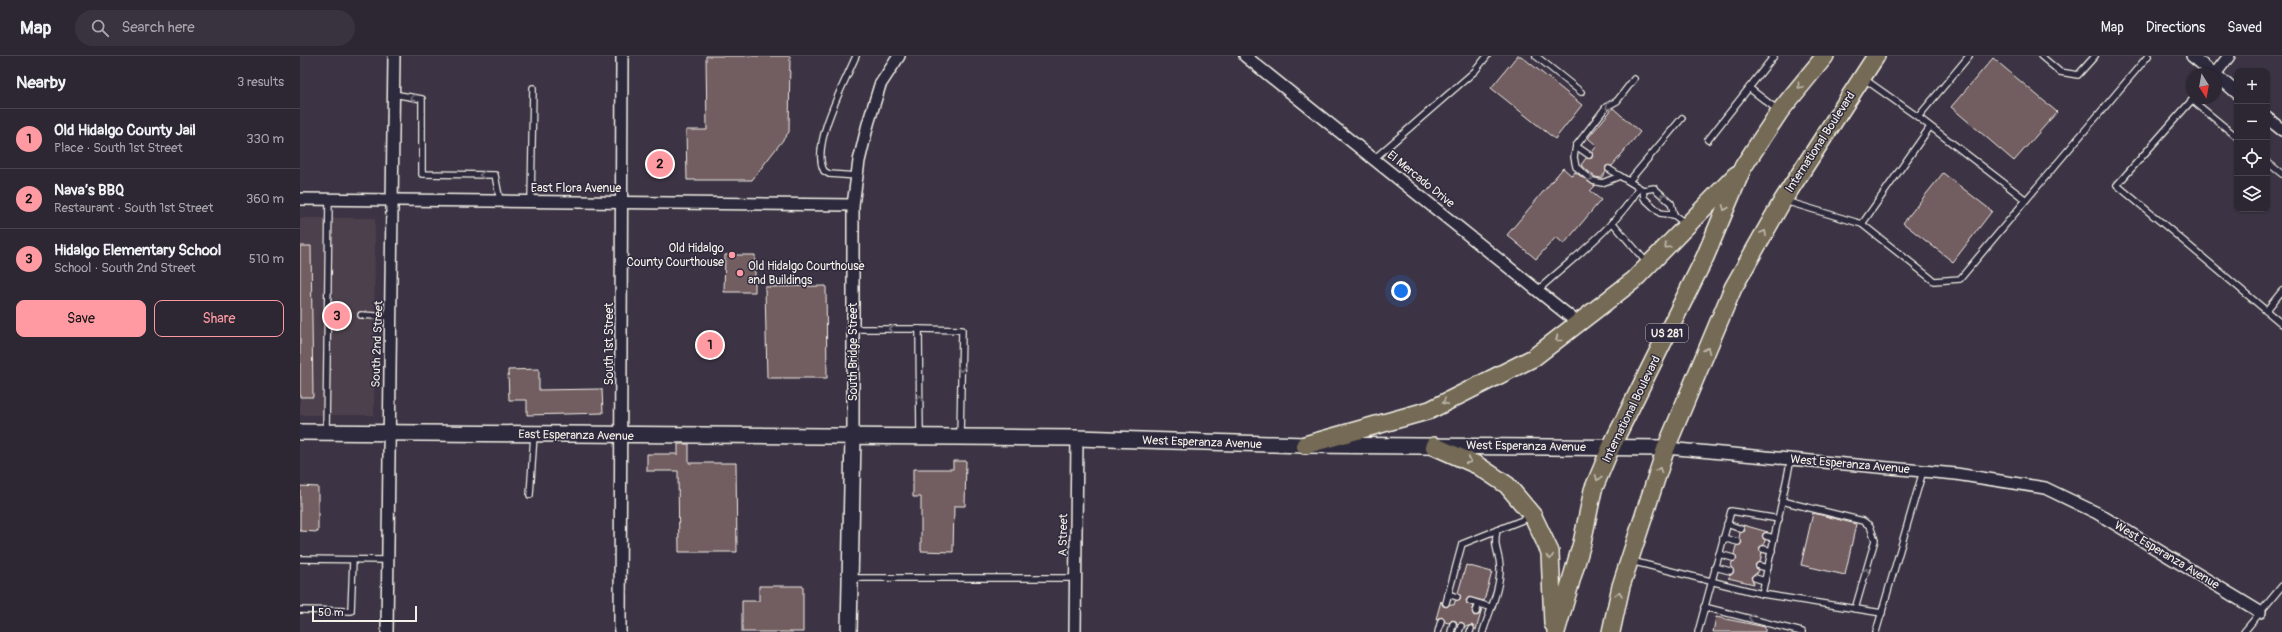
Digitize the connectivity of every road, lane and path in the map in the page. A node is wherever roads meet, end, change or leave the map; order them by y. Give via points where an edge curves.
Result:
1 (394, 56) edge
2 (622, 56) edge
3 (856, 56) edge
4 (899, 56) edge
5 (1245, 56) edge
6 (1487, 56) edge
7 (1536, 56) edge
8 (1774, 56) edge
9 (1825, 56) edge
10 (1876, 56) edge
11 (1969, 56) edge
12 (2041, 56) edge
13 (2095, 56) edge
14 (2148, 56) edge
15 (2192, 56) edge
16 (2229, 56) edge
17 (2207, 68) edge
18 (2220, 68) edge
19 (1862, 77) junction
20 (1634, 78) dead end
21 (2222, 80) edge
22 (533, 88) dead end
23 (1749, 88) junction
24 (2234, 90) edge
25 (1581, 92) dead end
26 (393, 94) junction
27 (2189, 104) edge
28 (2199, 104) edge
29 (1780, 112) junction
30 (1918, 117) junction
31 (1682, 118) dead end
32 (2270, 120) edge
33 (1930, 127) junction
34 (2282, 130) edge
35 (2234, 134) edge
36 (1708, 140) dead end
37 (1576, 146) junction
38 (1589, 155) dead end
39 (1375, 158) junction
40 (2270, 164) edge
41 (1743, 168) junction
42 (1609, 169) dead end
43 (2282, 174) edge
44 (857, 176) junction
45 (1620, 176) junction
46 (1630, 180) junction
47 (1641, 189) junction
48 (300, 199) edge
49 (329, 199) junction
50 (1783, 200) junction
51 (2026, 200) junction
52 (393, 201) junction
53 (500, 201) junction
54 (531, 201) junction
55 (623, 202) junction
56 (853, 204) junction
57 (1680, 220) junction
58 (1612, 222) junction
59 (1862, 224) junction
60 (1649, 264) junction
61 (1538, 290) junction
62 (2282, 291) edge
63 (2266, 311) junction
64 (361, 315) dead end
65 (391, 317) junction
66 (1578, 323) junction
67 (2282, 324) edge
68 (853, 329) junction
69 (919, 329) junction
70 (300, 432) edge
71 (326, 433) junction
72 (388, 433) junction
73 (534, 435) junction
74 (621, 436) junction
75 (853, 437) junction
76 (920, 437) junction
77 (960, 437) junction
78 (1077, 438) junction
79 (1305, 445) junction
80 (1434, 446) junction
81 (1611, 447) junction
82 (1666, 448) junction
83 (1791, 459) junction
84 (1923, 471) junction
85 (530, 495) dead end
86 (1782, 501) junction
87 (1533, 516) junction
88 (1778, 518) junction
89 (1727, 524) junction
90 (1741, 529) dead end
91 (1497, 530) junction
92 (1766, 536) dead end
93 (1723, 538) junction
94 (1774, 538) junction
95 (1738, 542) dead end
96 (1763, 549) dead end
97 (1772, 551) junction
98 (1719, 554) junction
99 (1733, 558) dead end
100 (300, 559) edge
101 (353, 560) junction
102 (387, 560) junction
103 (1629, 561) junction
104 (1759, 566) dead end
105 (1715, 567) junction
106 (1768, 568) junction
107 (1730, 571) dead end
108 (850, 578) junction
109 (1076, 578) junction
110 (1755, 578) dead end
111 (1711, 581) junction
112 (1765, 581) junction
113 (2282, 586) edge
114 (1448, 594) junction
115 (1762, 594) junction
116 (1457, 597) dead end
117 (1470, 602) dead end
118 (1446, 603) dead end
119 (1478, 604) junction
120 (1490, 607) junction
121 (1704, 607) junction
122 (1856, 609) junction
123 (300, 610) edge
124 (1476, 612) dead end
125 (2260, 612) junction
126 (1882, 613) junction
127 (1441, 621) dead end
128 (1453, 624) dead end
129 (387, 632) edge
130 (620, 632) edge
131 (849, 632) edge
132 (1075, 632) edge
133 (1438, 632) edge
134 (1451, 632) edge
135 (1482, 632) edge
136 (1553, 632) edge
137 (1556, 632) edge
138 (1611, 632) edge
139 (1698, 632) edge
140 (1802, 632) edge
141 (1876, 632) edge
142 (2244, 632) edge

1 - 26 street, South 2nd Street
2 - 55 street, South 1st Street
3 - 44 lane via 825,131 820,157 824,171 829,174
4 - 44 street, South Bridge Street via 880,86 868,124
5 - 39 street, El Mercado Drive
6 - 39 lane via 1469,76
7 - 25 lane
8 - 23 lane
9 -> 29 main road, International Boulevard / US 281
10 - 19 main road, International Boulevard
11 - 30 lane
12 - 13 lane via 2060,72 2078,75
14 - 51 lane
15 - 17 street
16 - 18 street
19 - 30 lane
19 - 50 main road, International Boulevard
20 -> 37 lane via 1617,101 1606,107
21 - 24 street
22 - 54 lane
23 - 29 lane
23 - 36 lane
26 - 52 street, South 2nd Street
53 -> 26 lane via 495,175 422,174 422,99
27 - 63 lane via 2117,185
28 - 35 lane
29 - 41 main road, International Boulevard / US 281
30 - 33 lane
31 - 46 lane
32 - 34 street
33 - 51 lane
33 - 59 lane
37 - 38 lane
37 -> 45 lane via 1576,167 1593,181 1602,183
39 - 61 street, El Mercado Drive
40 - 43 lane
41 - 57 main road
41 -> 81 main road, International Boulevard / US 281 via 1705,257
42 - 45 lane
44 - 56 street, South Bridge Street
45 - 46 lane
46 - 47 lane
47 - 57 lane via 1644,198 1660,213
57 -> 47 lane via 1671,203 1654,188
47 - 58 lane
48 - 49 street, East Flora Avenue
49 - 52 street, East Flora Avenue
49 - 71 lane
50 - 59 lane
82 -> 50 main road, International Boulevard via 1733,288
51 - 59 lane via 1960,279 1934,281
52 - 53 street, East Flora Avenue
52 - 65 street, South 2nd Street
53 - 54 street, East Flora Avenue
54 - 55 street, East Flora Avenue
55 - 56 street, East Flora Avenue
55 - 74 street, South 1st Street
56 - 68 street, South Bridge Street
57 -> 60 main road
58 - 60 lane
58 - 61 lane
60 - 66 main road via 1634,280
61 - 66 street, El Mercado Drive
62 - 63 lane
63 - 67 lane
64 - 65 lane
65 - 72 street, South 2nd Street
66 -> 79 main road via 1533,358 1430,410
69 -> 68 lane
68 - 75 street, South Bridge Street
76 -> 69 lane
69 -> 77 lane via 962,330
70 - 71 street, East Esperanza Avenue
71 - 72 street, East Esperanza Avenue
72 - 73 street, East Esperanza Avenue
72 - 102 street, South 2nd Street
73 - 74 street, East Esperanza Avenue
73 - 85 lane
74 - 75 street, East Esperanza Avenue
74 - 130 street, South 1st Street
75 - 76 street, West Esperanza Avenue
75 - 108 street, South Bridge Street
76 - 77 street, West Esperanza Avenue
77 - 78 street, West Esperanza Avenue
78 - 79 street, West Esperanza Avenue
78 - 109 street, A Street
79 - 80 street, West Esperanza Avenue
80 - 81 street, West Esperanza Avenue
80 -> 87 main road via 1477,465 1507,486
81 - 82 street, West Esperanza Avenue
81 -> 137 main road, International Boulevard / US 281 via 1593,490 1582,543
82 - 83 street, West Esperanza Avenue
103 -> 82 main road, International Boulevard
83 - 84 street, West Esperanza Avenue
83 - 86 lane
84 - 125 street, West Esperanza Avenue via 2044,488 2097,512
84 - 126 lane
86 - 88 lane
122 -> 86 lane via 1875,540 1870,526 1862,521
87 - 91 lane
87 -> 136 main road via 1550,552
88 - 89 lane via 1731,511
88 - 94 lane
89 - 90 lane
89 - 93 lane
91 - 114 lane via 1462,544
91 - 120 lane via 1494,543 1500,565 1499,580
92 - 94 lane
93 - 95 lane
93 - 98 lane
94 - 97 lane
96 - 97 lane
97 - 106 lane
98 - 99 lane
98 - 105 lane
100 - 101 lane
101 - 102 lane
101 - 123 lane via 351,611
102 - 129 street, South 2nd Street
103 - 111 lane
138 -> 103 main road, International Boulevard
104 - 106 lane
105 - 107 lane
105 - 111 lane
106 - 112 lane
108 - 109 lane
108 - 131 street, South Bridge Street
109 - 132 street, A Street
110 - 112 lane
111 - 115 lane
111 - 121 lane
112 - 115 lane
113 - 125 lane
114 - 116 lane
114 - 118 lane
115 - 122 lane
117 - 119 lane
119 - 120 lane
119 - 124 lane
120 - 135 lane
121 - 139 lane
140 -> 121 lane
122 - 126 lane
125 - 142 lane
126 - 141 lane
127 - 133 lane
128 - 134 lane

